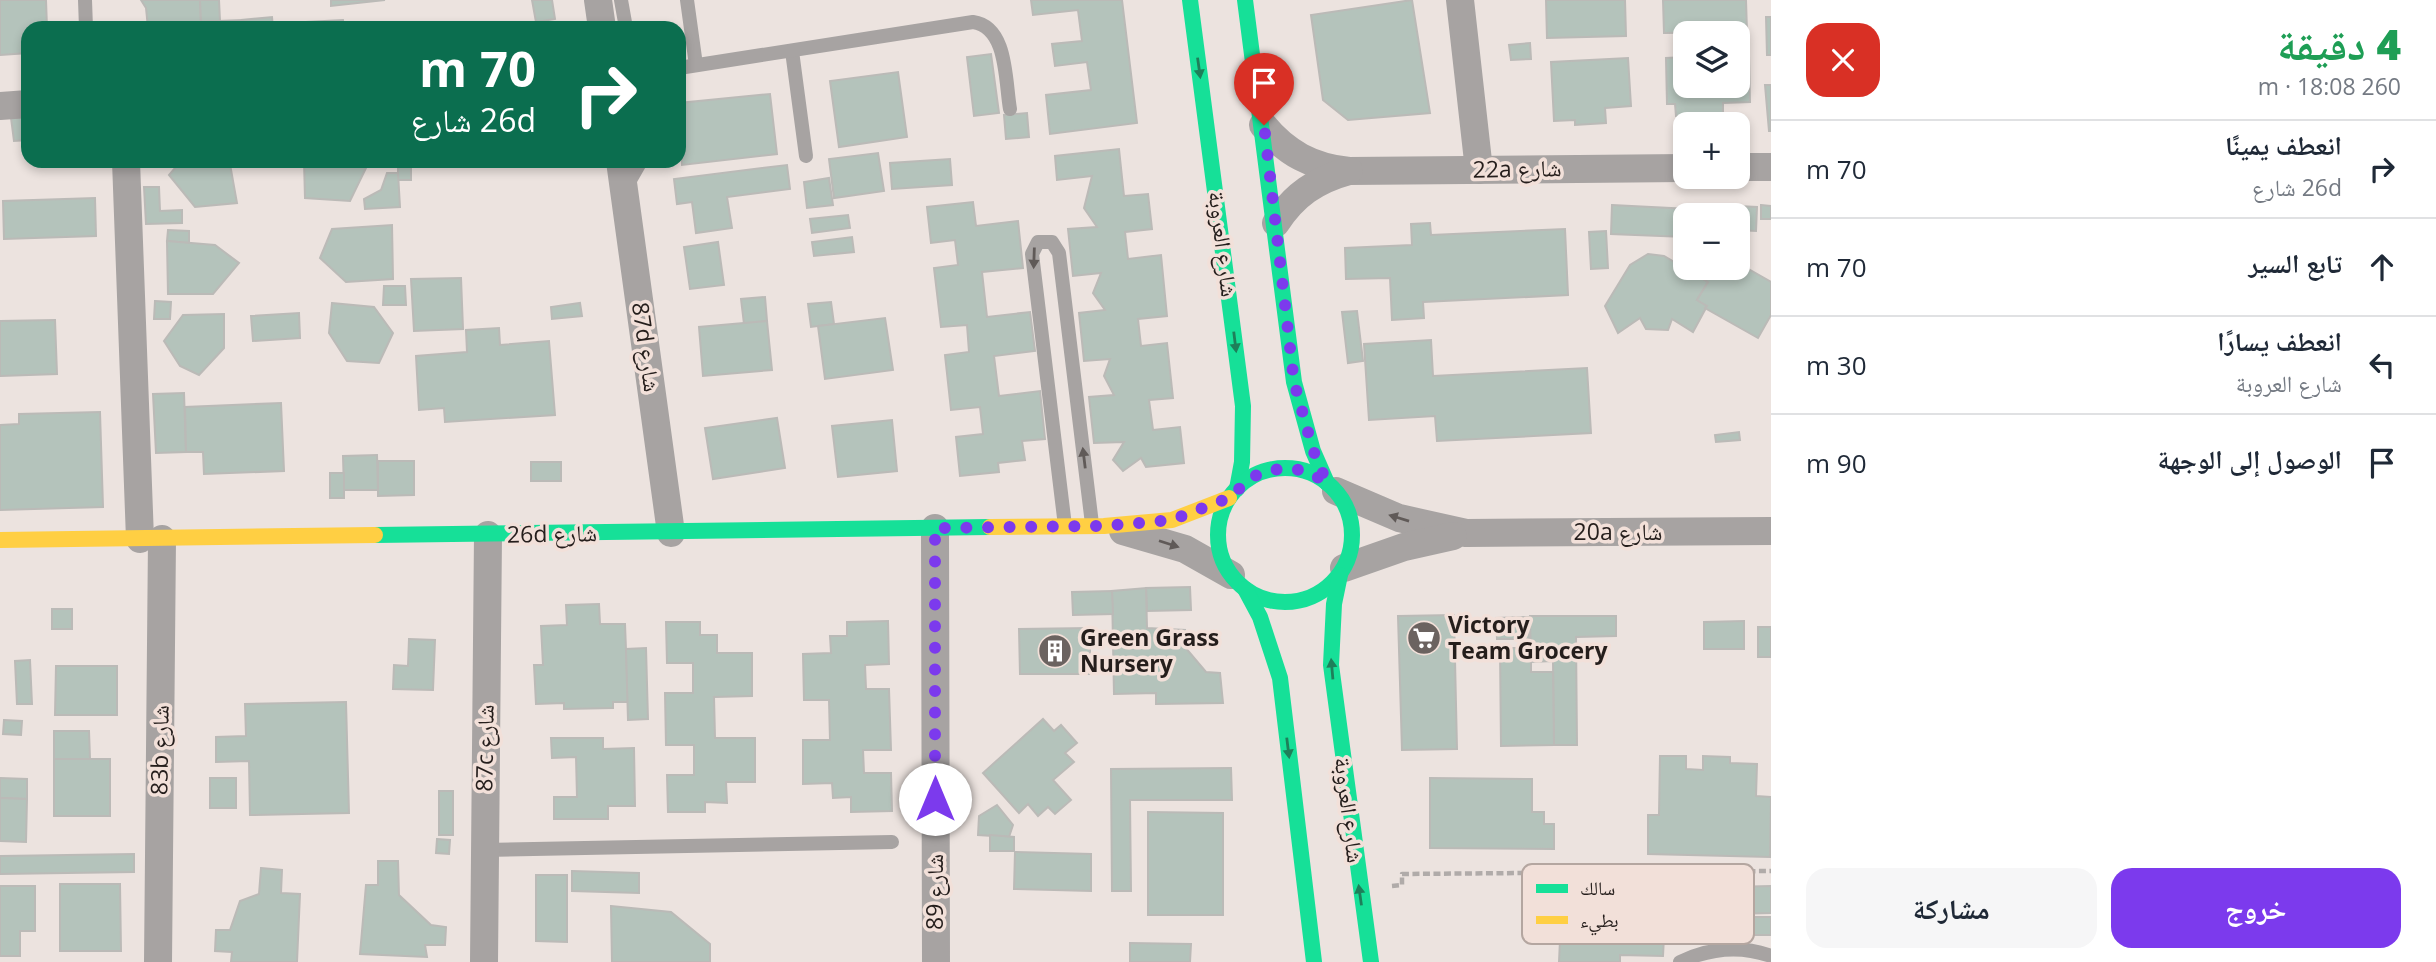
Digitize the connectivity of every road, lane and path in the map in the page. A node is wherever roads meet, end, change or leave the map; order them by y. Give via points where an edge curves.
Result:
1 (85, 0) edge
2 (598, 0) edge
3 (621, 0) edge
4 (687, 0) edge
5 (1190, 0) edge
6 (1245, 0) edge
7 (1460, 0) edge
8 (86, 21) edge
9 (601, 21) edge
10 (625, 21) edge
11 (792, 51) junction
12 (696, 65) junction
13 (686, 67) edge
14 (21, 104) edge
15 (0, 106) edge
16 (1010, 109) dead end
17 (1264, 125) junction
18 (806, 156) dead end
19 (1750, 167) edge
20 (1771, 167) edge
21 (126, 168) edge
22 (621, 168) edge
23 (637, 168) edge
24 (1673, 168) edge
25 (1479, 170) junction
26 (1349, 171) junction
27 (624, 190) junction
28 (1276, 223) junction
29 (1331, 487) junction
30 (1233, 494) junction
31 (1098, 526) junction
32 (1065, 527) junction
33 (935, 528) junction
34 (1771, 531) edge
35 (671, 533) junction
36 (1466, 533) junction
37 (488, 535) junction
38 (151, 539) junction
39 (0, 540) edge
40 (1342, 571) junction
41 (1238, 582) junction
42 (892, 842) dead end
43 (484, 850) junction
44 (1522, 873) edge
45 (1359, 888) junction
46 (1771, 956) edge
47 (158, 962) edge
48 (484, 962) edge
49 (936, 962) edge
50 (1314, 962) edge
51 (1371, 962) edge
52 (1680, 962) edge

1 - 8 lane
2 - 9 street
3 - 10 lane
4 - 12 lane
5 -> 30 main road, شارع العروبة via 1243,406 1242,462
6 - 17 main road
7 - 25 street
11 - 12 lane
11 - 16 lane via 982,24 998,37
11 - 18 lane
12 - 13 lane
14 - 15 street
17 - 26 street, 22a شارع via 1292,153 1329,169
17 - 28 main road
19 - 20 street
21 - 38 street, 83b شارع
22 - 27 street, 87d شارع
23 - 27 lane
24 - 25 street, 22a شارع
25 - 26 street, 22a شارع
26 - 28 street, 22a شارع via 1299,195
27 - 35 street, 87d شارع
28 - 29 main road via 1294,382 1310,439
29 - 30 main road via 1300,471 1271,470 1252,477
36 -> 29 street, 20a شارع via 1398,518
29 - 40 main road via 1344,503 1352,528 1350,556
30 - 31 main road, 26d شارع via 1172,520
30 - 41 main road via 1221,517 1219,537 1222,557
31 - 32 main road, 26d شارع
31 -> 32 lane via 1059,253 1052,242 1045,241 1033,247 1032,254
31 -> 41 street, 26d شارع via 1185,549
32 - 33 main road, 26d شارع
33 - 35 main road, 26d شارع
33 - 49 street, شارع 89
34 - 36 street, 20a شارع
35 - 37 main road, 26d شارع
36 - 40 street, 20a شارع via 1404,547
37 - 38 main road, 26d شارع
37 - 43 street, 87c شارع
38 - 39 main road, 26d شارع
38 - 47 street, 83b شارع
40 - 41 main road via 1325,590 1295,601 1264,599
45 -> 40 main road, شارع العروبة via 1331,665 1334,604
41 -> 50 main road via 1268,637 1280,678
42 - 43 lane
43 - 48 street, 87c شارع
44 - 45 path via 1402,874 1402,885
51 -> 45 main road, شارع العروبة
46 - 52 lane via 1723,948

